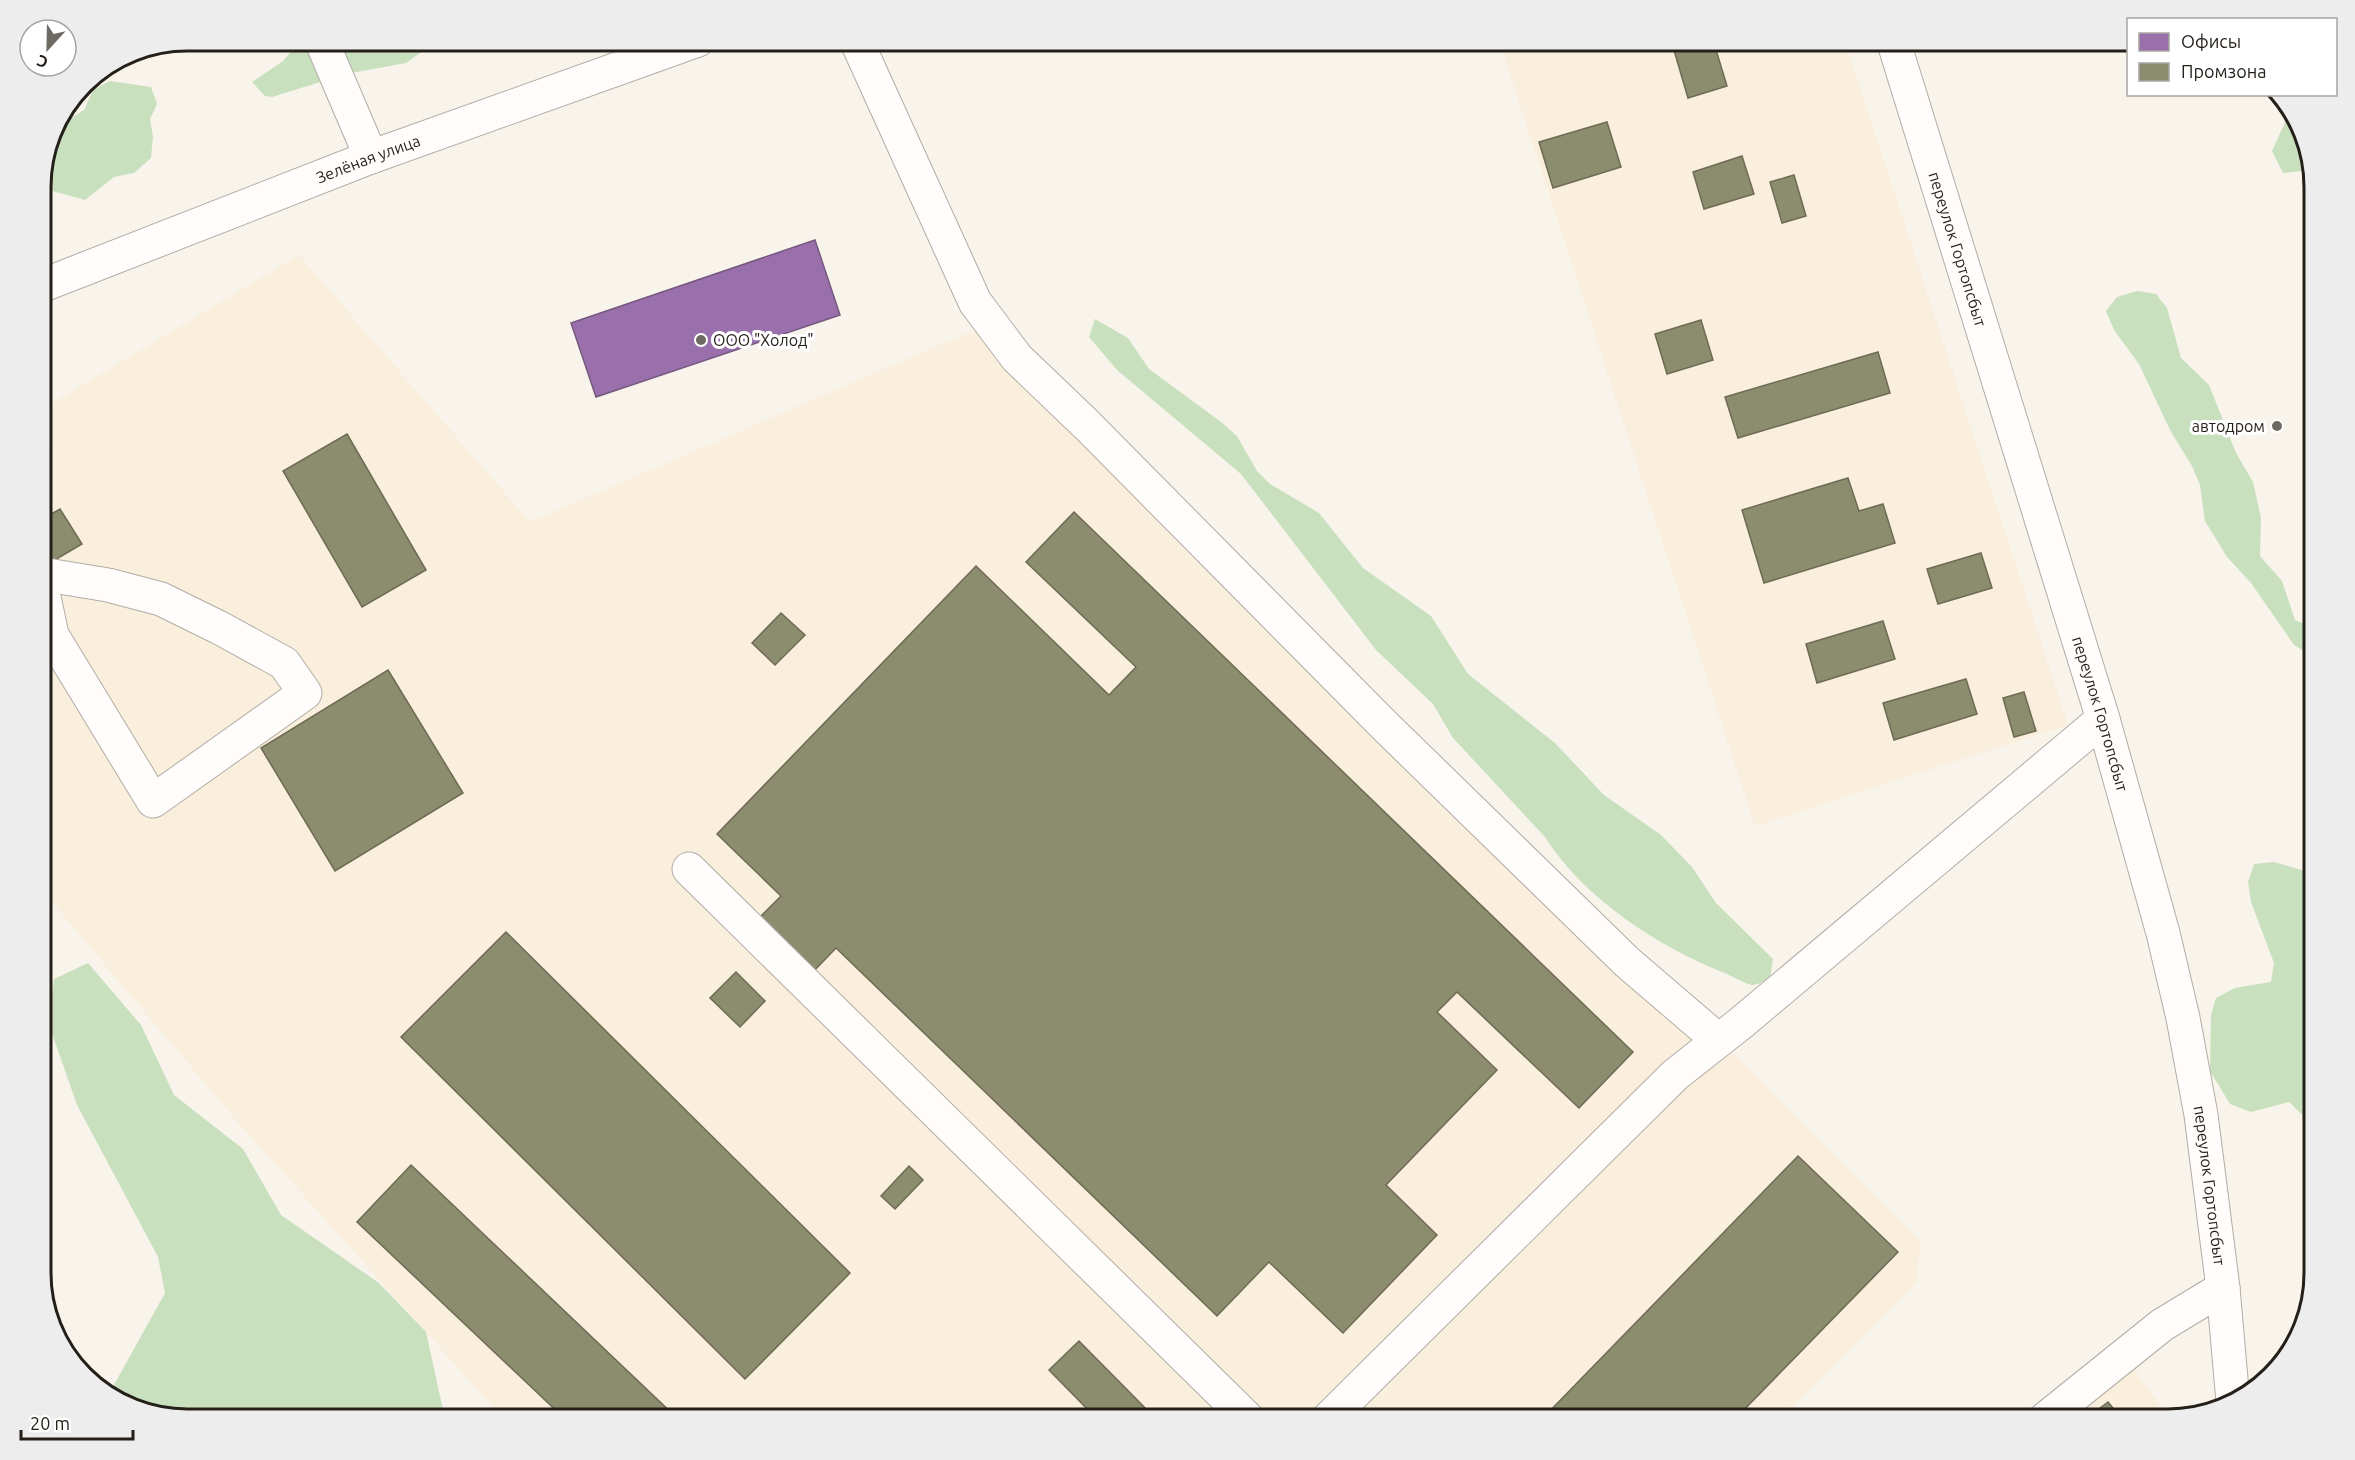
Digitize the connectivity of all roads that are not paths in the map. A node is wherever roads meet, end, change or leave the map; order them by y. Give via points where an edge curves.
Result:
1 (326, 51) edge
2 (667, 51) edge
3 (861, 51) edge
4 (1896, 51) edge
5 (371, 157) junction
6 (51, 286) edge
7 (51, 576) edge
8 (51, 630) edge
9 (2103, 719) junction
10 (688, 869) dead end
11 (1718, 1040) junction
12 (2223, 1288) junction
13 (2232, 1393) edge
14 (1238, 1409) edge
15 (1338, 1409) edge
16 (2057, 1409) edge

1 - 5 street
2 - 5 street, Зелёная улица
3 - 11 street via 975,302 1017,358 1627,962
4 - 9 street, переулок Гортопсбыт
5 - 6 street, Зелёная улица
7 - 8 street via 161,599 284,663 305,693 153,801
9 - 11 street
9 - 12 street, переулок Гортопсбыт via 2183,1017 2201,1115
10 - 14 street
11 - 15 street via 1675,1075
12 - 13 street, переулок Гортопсбыт
12 - 16 street via 2162,1325

